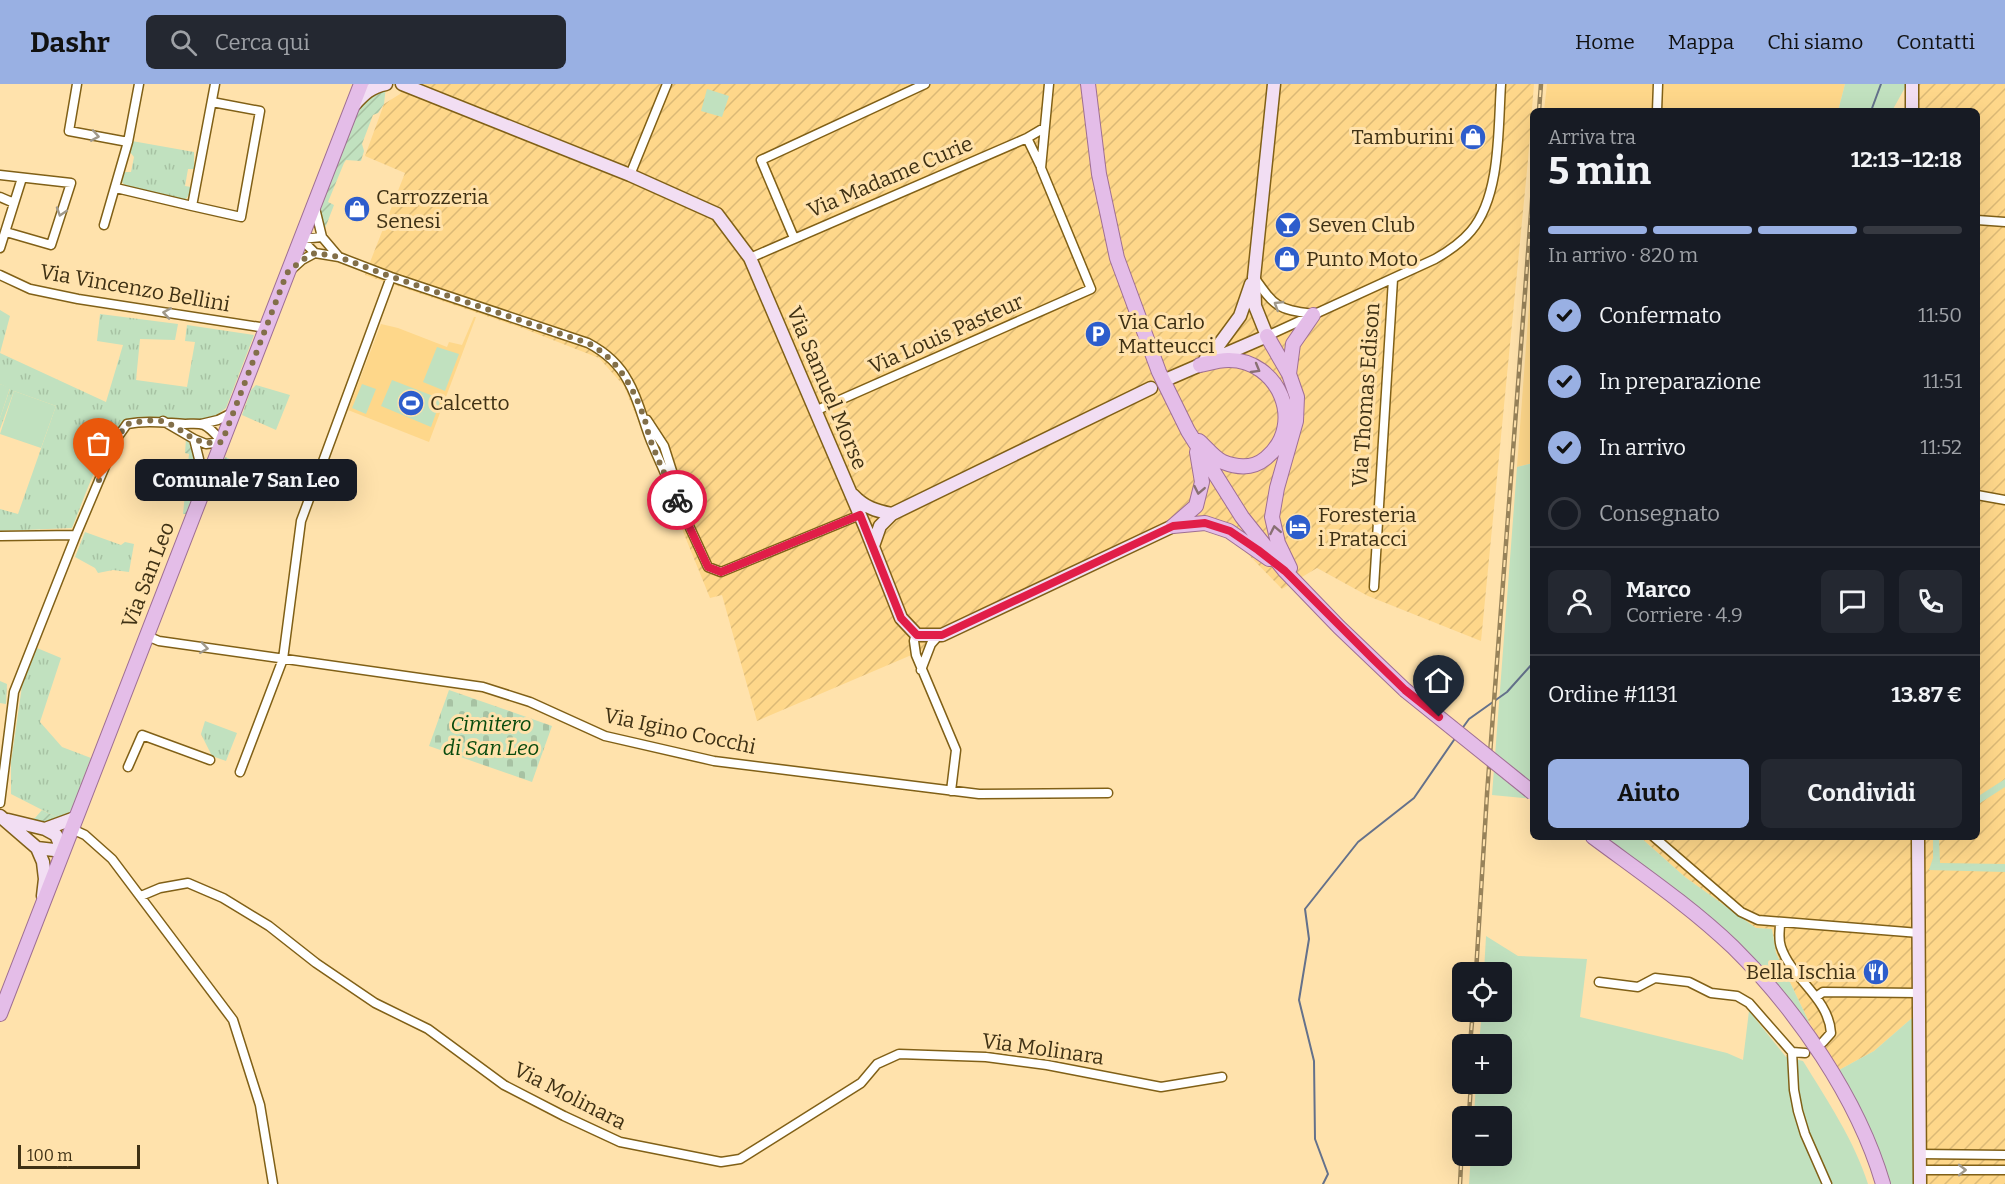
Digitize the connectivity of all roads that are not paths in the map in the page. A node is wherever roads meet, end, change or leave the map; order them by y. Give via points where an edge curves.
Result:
1 (77, 84) edge
2 (139, 84) edge
3 (215, 84) edge
4 (353, 84) edge
5 (361, 84) edge
6 (386, 84) edge
7 (402, 84) edge
8 (667, 84) edge
9 (925, 84) edge
10 (1049, 84) edge
11 (1088, 84) edge
12 (1274, 84) edge
13 (1501, 84) edge
14 (1658, 84) edge
15 (1912, 84) edge
16 (212, 102) junction
17 (353, 106) junction
18 (1657, 108) edge
19 (1912, 108) edge
20 (1044, 128) junction
21 (1028, 138) junction
22 (128, 142) junction
23 (1041, 168) junction
24 (0, 175) edge
25 (630, 175) junction
26 (22, 178) junction
27 (116, 188) junction
28 (0, 197) edge
29 (14, 203) junction
30 (314, 204) junction
31 (192, 206) junction
32 (1980, 220) edge
33 (2005, 222) edge
34 (104, 225) dead end
35 (6, 232) junction
36 (322, 237) junction
37 (794, 238) junction
38 (301, 239) junction
39 (0, 248) edge
40 (315, 253) junction
41 (339, 257) junction
42 (750, 258) junction
43 (287, 273) junction
44 (0, 275) edge
45 (392, 277) junction
46 (1254, 277) junction
47 (1393, 279) junction
48 (1313, 315) junction
49 (266, 328) junction
50 (1269, 338) junction
51 (1200, 365) junction
52 (1289, 374) junction
53 (1170, 378) dead end
54 (1151, 388) dead end
55 (815, 411) junction
56 (232, 413) junction
57 (163, 421) junction
58 (201, 424) junction
59 (1286, 424) junction
60 (1188, 432) junction
61 (194, 439) junction
62 (222, 442) junction
63 (1196, 445) junction
64 (203, 490) junction
65 (850, 492) junction
66 (1980, 496) edge
67 (2005, 500) edge
68 (874, 510) junction
69 (891, 513) junction
70 (863, 522) junction
71 (880, 526) junction
72 (1173, 526) junction
73 (76, 535) junction
74 (0, 536) edge
75 (873, 546) junction
76 (1285, 571) junction
77 (1298, 583) junction
78 (1374, 587) dead end
79 (901, 618) junction
80 (920, 634) junction
81 (939, 635) junction
82 (147, 636) junction
83 (916, 655) junction
84 (283, 659) junction
85 (921, 670) junction
86 (210, 760) dead end
87 (128, 766) dead end
88 (240, 772) dead end
89 (951, 790) junction
90 (1530, 791) edge
91 (1107, 793) dead end
92 (0, 804) edge
93 (3, 818) edge
94 (74, 824) junction
95 (45, 829) junction
96 (1597, 840) edge
97 (1657, 840) edge
98 (1918, 840) edge
99 (37, 848) junction
100 (63, 852) junction
101 (141, 896) junction
102 (43, 903) junction
103 (1780, 923) junction
104 (1919, 933) junction
105 (1599, 982) dead end
106 (1919, 993) junction
107 (1816, 997) junction
108 (0, 1014) edge
109 (1823, 1042) dead end
110 (1792, 1052) junction
111 (1805, 1053) dead end
112 (1222, 1077) dead end
113 (1920, 1154) junction
114 (2005, 1155) edge
115 (1920, 1170) junction
116 (2005, 1170) edge
117 (273, 1184) edge
118 (1827, 1184) edge
119 (1883, 1184) edge
120 (1920, 1184) edge

1 -> 22 street via 69,131
2 - 22 street
3 - 16 street
4 - 17 street
5 - 17 main road, Via San Leo
6 - 17 street via 365,92
7 - 25 street, Via Samuel Morse
8 - 25 street
9 - 37 street via 760,160
10 - 20 street
11 - 60 main road via 1099,174 1117,258 1159,372
12 - 46 street
13 - 47 street, Via Thomas Edison via 1494,182 1485,209 1473,230 1457,246
14 - 18 street
15 - 19 street
16 - 31 street
16 - 31 street via 260,111 242,218
17 - 30 main road, Via San Leo
20 - 21 street, Via Madame Curie
20 - 23 street
21 - 23 street
21 - 37 street, Via Madame Curie
22 - 27 street
23 - 55 street, Via Louis Pasteur via 1090,289
24 - 26 street
25 - 42 street, Via Samuel Morse via 717,214
26 - 29 street
26 -> 35 street via 71,183 51,245
27 - 31 street
27 - 34 street
28 - 29 street
29 - 35 street
30 - 36 street
30 - 38 main road, Via San Leo
32 - 33 street
35 - 39 street
36 - 38 street
36 - 41 street
37 - 42 street, Via Madame Curie
38 - 40 street
38 - 43 main road, Via San Leo
40 - 41 street
40 - 43 street
41 - 45 street
42 - 55 street, Via Samuel Morse
43 - 49 main road, Via San Leo
49 -> 44 street, Via Vincenzo Bellini via 78,299 30,289
45 - 70 street via 595,347 614,362 664,446 684,513 708,567 721,572
45 - 84 street via 301,521
48 -> 46 street via 1287,310 1270,301
46 - 50 street via 1255,306
46 - 51 street via 1240,316
47 - 48 street, Via Thomas Edison
47 - 78 street, Via Thomas Edison
48 - 50 street, Via Thomas Edison
48 - 52 main road via 1293,344
49 - 56 main road, Via San Leo
50 - 51 street, Via Thomas Edison
50 - 52 main road
50 - 59 main road via 1286,382
51 - 53 street, Via Thomas Edison
51 -> 59 main road via 1228,360 1256,368 1279,391
77 -> 52 main road via 1278,543 1272,517 1298,410
54 - 69 street
55 - 65 street, Via Samuel Morse
56 - 58 street
56 - 62 main road, Via San Leo
57 - 58 street
57 - 61 street
57 - 73 street via 127,424 117,438
58 - 62 street via 213,430
59 - 60 main road via 1278,447 1262,462 1240,467 1221,461
60 - 63 main road
61 - 62 street via 206,444
61 - 64 street
62 - 64 main road, Via San Leo
63 -> 72 main road via 1202,482 1196,506
63 - 76 main road via 1242,517
64 - 82 main road, Via San Leo
65 - 68 street
65 - 70 street, Via Samuel Morse
66 - 67 street
68 - 69 street
68 - 70 street
69 - 71 street
70 - 71 street
70 - 75 street, Via Samuel Morse
71 - 75 street
72 - 76 main road via 1205,523 1230,531
72 - 81 street
73 - 74 street
73 - 92 street via 14,692
75 - 79 street, Via Samuel Morse
76 - 77 main road
77 - 90 main road, bridge via 1405,690
79 - 80 street, Via Samuel Morse
79 - 83 street
80 - 81 street
80 - 83 street via 914,640
80 - 85 street
81 - 85 street
82 -> 84 street, Via Igino Cocchi
82 - 94 main road, Via San Leo
83 - 85 street
84 - 88 street
84 - 89 street, Via Igino Cocchi via 483,687 530,702 605,736 714,761
85 - 89 street via 956,750
86 - 87 street via 142,735
89 - 91 street, Via Igino Cocchi via 979,794
93 - 95 street
93 - 99 street
94 - 95 street
94 - 100 main road, Via San Leo
94 - 101 street via 112,859
95 - 100 street via 56,835
96 - 119 main road via 1732,946 1784,1001 1852,1108
97 - 103 street via 1741,912 1758,920
98 - 104 street
99 - 100 street
99 - 102 street via 45,879
100 - 102 main road, Via San Leo
101 - 112 street, Via Molinara via 188,883 223,898 269,926 375,1003 428,1029 504,1085 620,1142 721,1162 740,1159 861,1083 877,1064 899,1054 986,1057 1161,1086
101 - 117 street via 233,1020 260,1105
102 - 108 main road, Via San Leo
103 - 104 street
103 - 107 street via 1782,951
104 - 106 street
105 - 110 street via 1638,987 1655,978 1689,982 1711,993 1737,996 1749,1003
106 - 107 street via 1823,992
106 - 113 street
107 - 109 street via 1831,1024 1831,1033
110 - 111 street
110 - 118 street via 1798,1111
113 - 114 street
113 - 115 street
115 -> 116 street
115 - 120 street

